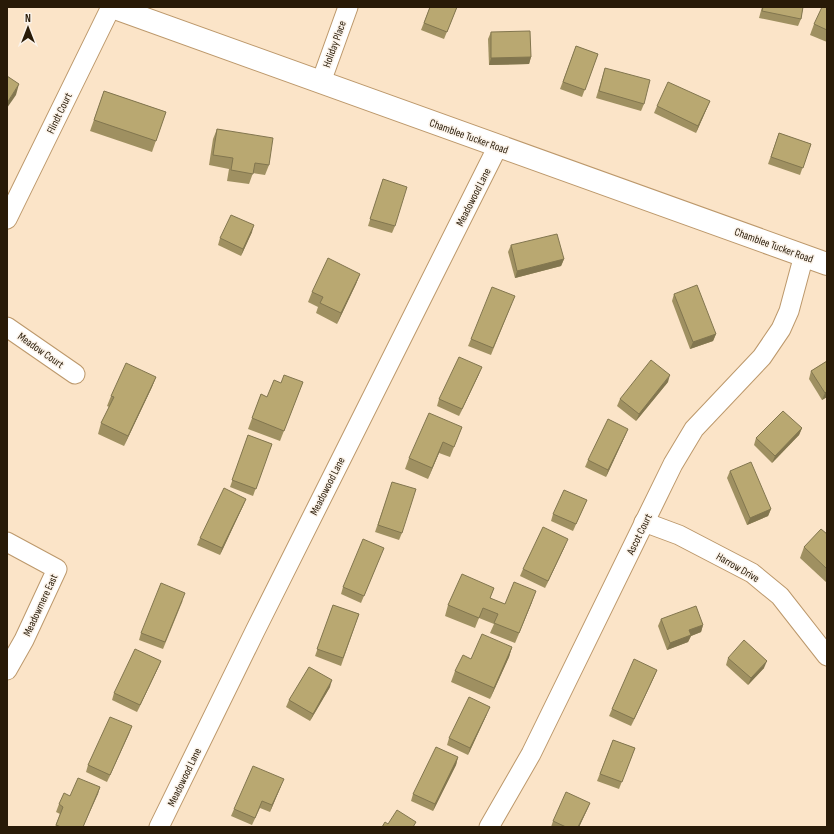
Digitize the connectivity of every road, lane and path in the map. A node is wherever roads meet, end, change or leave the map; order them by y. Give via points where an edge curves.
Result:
1 (111, 7) edge
2 (348, 7) edge
3 (321, 82) junction
4 (498, 146) junction
5 (7, 219) edge
6 (804, 255) junction
7 (827, 264) edge
8 (7, 327) edge
9 (75, 374) dead end
10 (644, 522) junction
11 (7, 542) edge
12 (827, 656) edge
13 (7, 670) edge
14 (159, 827) edge
15 (489, 827) edge

1 - 3 main road, Chamblee Tucker Road
1 - 5 street, Flindt Court
2 - 3 street, Holiday Place
3 - 4 main road, Chamblee Tucker Road
4 - 6 main road, Chamblee Tucker Road
4 - 14 street, Meadowood Lane
6 - 7 main road, Chamblee Tucker Road
6 - 10 street, Ascot Court via 789,311 781,329 762,357 694,429 672,464
8 - 9 street, Meadow Court
10 - 12 street, Harrow Drive via 679,535 752,573 780,596
10 - 15 street, Ascot Court via 531,754
11 - 13 street, Meadowmere East via 57,569

